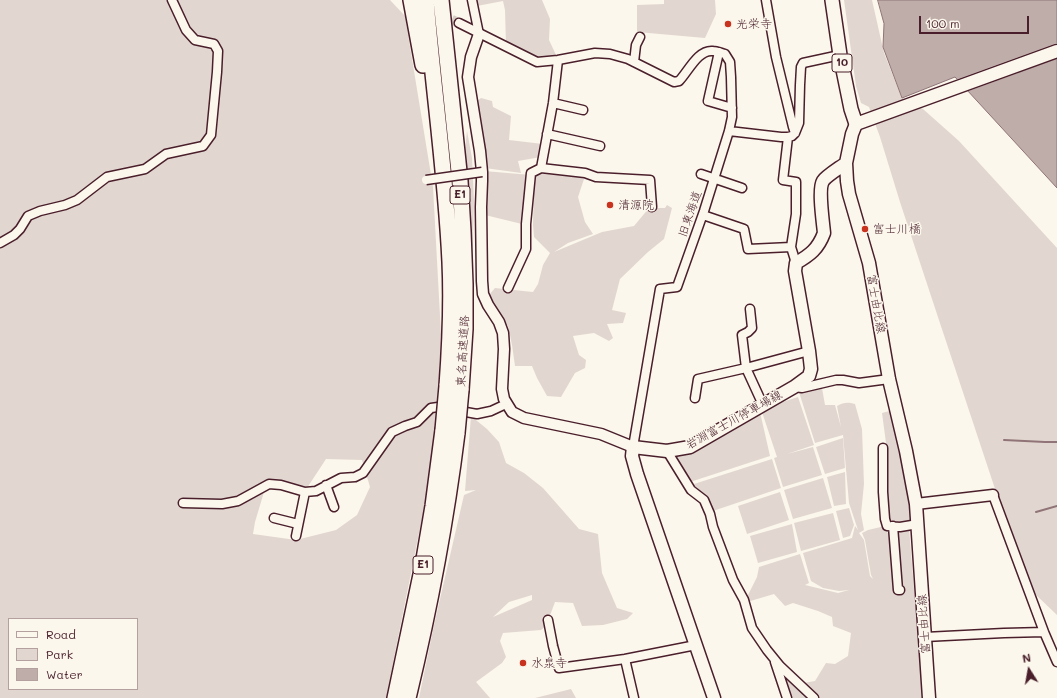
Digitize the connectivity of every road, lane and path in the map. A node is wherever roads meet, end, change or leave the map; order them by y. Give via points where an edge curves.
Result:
1 (172, 0) edge
2 (411, 0) edge
3 (426, 0) edge
4 (441, 0) edge
5 (445, 0) edge
6 (472, 0) edge
7 (766, 0) edge
8 (832, 0) edge
9 (458, 23) tunnel mouth
10 (445, 34) junction
11 (479, 34) junction
12 (640, 37) dead end
13 (1057, 51) edge
14 (719, 52) junction
15 (840, 55) junction
16 (558, 60) junction
17 (634, 62) junction
18 (553, 103) junction
19 (732, 108) junction
20 (583, 110) dead end
21 (856, 124) junction
22 (729, 131) junction
23 (547, 134) junction
24 (792, 135) junction
25 (600, 146) dead end
26 (846, 163) junction
27 (540, 168) junction
28 (443, 172) junction
29 (482, 172) junction
30 (701, 174) dead end
31 (714, 179) junction
32 (426, 180) dead end
33 (742, 188) dead end
34 (652, 207) dead end
35 (702, 215) junction
36 (0, 243) edge
37 (792, 247) junction
38 (796, 262) junction
39 (508, 288) dead end
40 (750, 309) dead end
41 (809, 351) junction
42 (746, 368) junction
43 (889, 379) junction
44 (794, 387) junction
45 (454, 388) junction
46 (695, 398) dead end
47 (506, 404) junction
48 (763, 405) junction
49 (450, 432) junction
50 (633, 447) junction
51 (883, 448) dead end
52 (667, 451) junction
53 (326, 486) junction
54 (305, 492) junction
55 (993, 495) joint
56 (183, 503) dead end
57 (916, 504) junction
58 (334, 508) dead end
59 (274, 518) dead end
60 (298, 524) junction
61 (918, 524) junction
62 (893, 526) junction
63 (296, 536) dead end
64 (900, 590) dead end
65 (548, 620) dead end
66 (1044, 632) junction
67 (925, 637) junction
68 (696, 645) junction
69 (625, 659) junction
70 (774, 659) junction
71 (1057, 662) edge
72 (395, 698) edge
73 (408, 698) edge
74 (634, 698) edge
75 (714, 698) edge
76 (786, 698) edge
77 (814, 698) edge
78 (929, 698) edge

1 - 36 street via 186,30 195,40 214,44 218,51 211,135 203,146 166,154 145,169 107,177 77,200 28,216 14,235
2 - 28 highway
3 - 28 highway, 東名高速道路 / E1
4 - 10 highway, 東名高速道路 / E1
5 - 10 highway
6 - 11 street
7 - 24 street via 776,57 793,127
8 - 15 main road, 10
9 - 11 street
10 - 45 highway, 東名高速道路 / E1 via 460,181 465,284 465,329
11 - 16 street via 537,62
11 - 29 street via 471,57 468,77
12 - 17 street via 636,45
13 - 21 main road
14 - 17 street via 712,50 700,56 679,81 674,82
14 - 19 street, 旧東海道 via 725,54 730,62
14 - 19 street via 708,101
15 - 21 main road, 10
15 - 24 street via 803,63 799,124
16 - 17 street via 595,53 610,54
16 - 18 street
18 - 20 street
18 - 23 street
19 - 22 street, 旧東海道
21 - 26 main road, 富士由比線
22 - 24 street via 773,136
22 - 31 street, 旧東海道
23 - 25 street
23 - 27 street
24 - 37 street via 782,180 796,182
26 - 38 main road via 824,180 821,194 824,233 812,252
26 - 43 main road, 富士由比線 via 849,194 869,263
27 - 34 street via 585,173 596,177 650,180
27 - 39 street via 531,173 526,249
28 - 45 highway, 東名高速道路 / E1 via 448,220
29 - 32 street, bridge
29 - 47 street via 482,281 488,305 503,334 502,389
30 - 31 street
31 - 33 street
31 - 35 street, 旧東海道
35 - 37 street via 744,229 748,249
35 - 50 street, 旧東海道 via 677,287 660,289
37 - 38 street
38 - 41 main road, 岩淵富士川停車場線 via 795,271
40 - 42 street via 752,328 742,335
41 - 42 street
41 - 44 main road, 岩淵富士川停車場線 via 812,369 809,376
42 - 46 street via 698,379
42 - 48 street
43 - 44 street via 859,383 836,380 802,388
43 - 57 main road, 富士由比線
44 - 48 main road, 岩淵富士川停車場線
45 - 49 highway, 東名高速道路 / E1, bridge
47 - 50 street via 512,412 524,418 601,434
47 - 53 street via 477,414 431,408 417,422 392,432 363,473 355,477 341,478
48 - 52 main road, 岩淵富士川停車場線 via 690,447
49 - 72 highway, 東名高速道路 / E1
49 - 73 highway, 東名高速道路 / E1 via 447,507
50 - 52 main road, 岩淵富士川停車場線
50 - 68 main road via 632,456 637,474
51 - 62 street via 884,519 887,526
52 - 70 street via 691,490 704,500 733,580 744,600 752,628
53 - 54 street via 316,491
53 - 58 street
54 - 56 street via 269,484 238,501 222,504
54 - 60 street
55 - 57 street
55 - 66 street
57 - 61 main road, 富士由比線
59 - 60 street
60 - 63 street
61 - 62 street via 900,528
61 - 67 main road, 富士由比線
62 - 64 street
65 - 69 street via 559,668
66 - 67 street
66 - 71 street
67 - 78 main road, 富士由比線
68 - 69 street
68 - 75 main road
69 - 74 street
70 - 76 street
70 - 77 street

